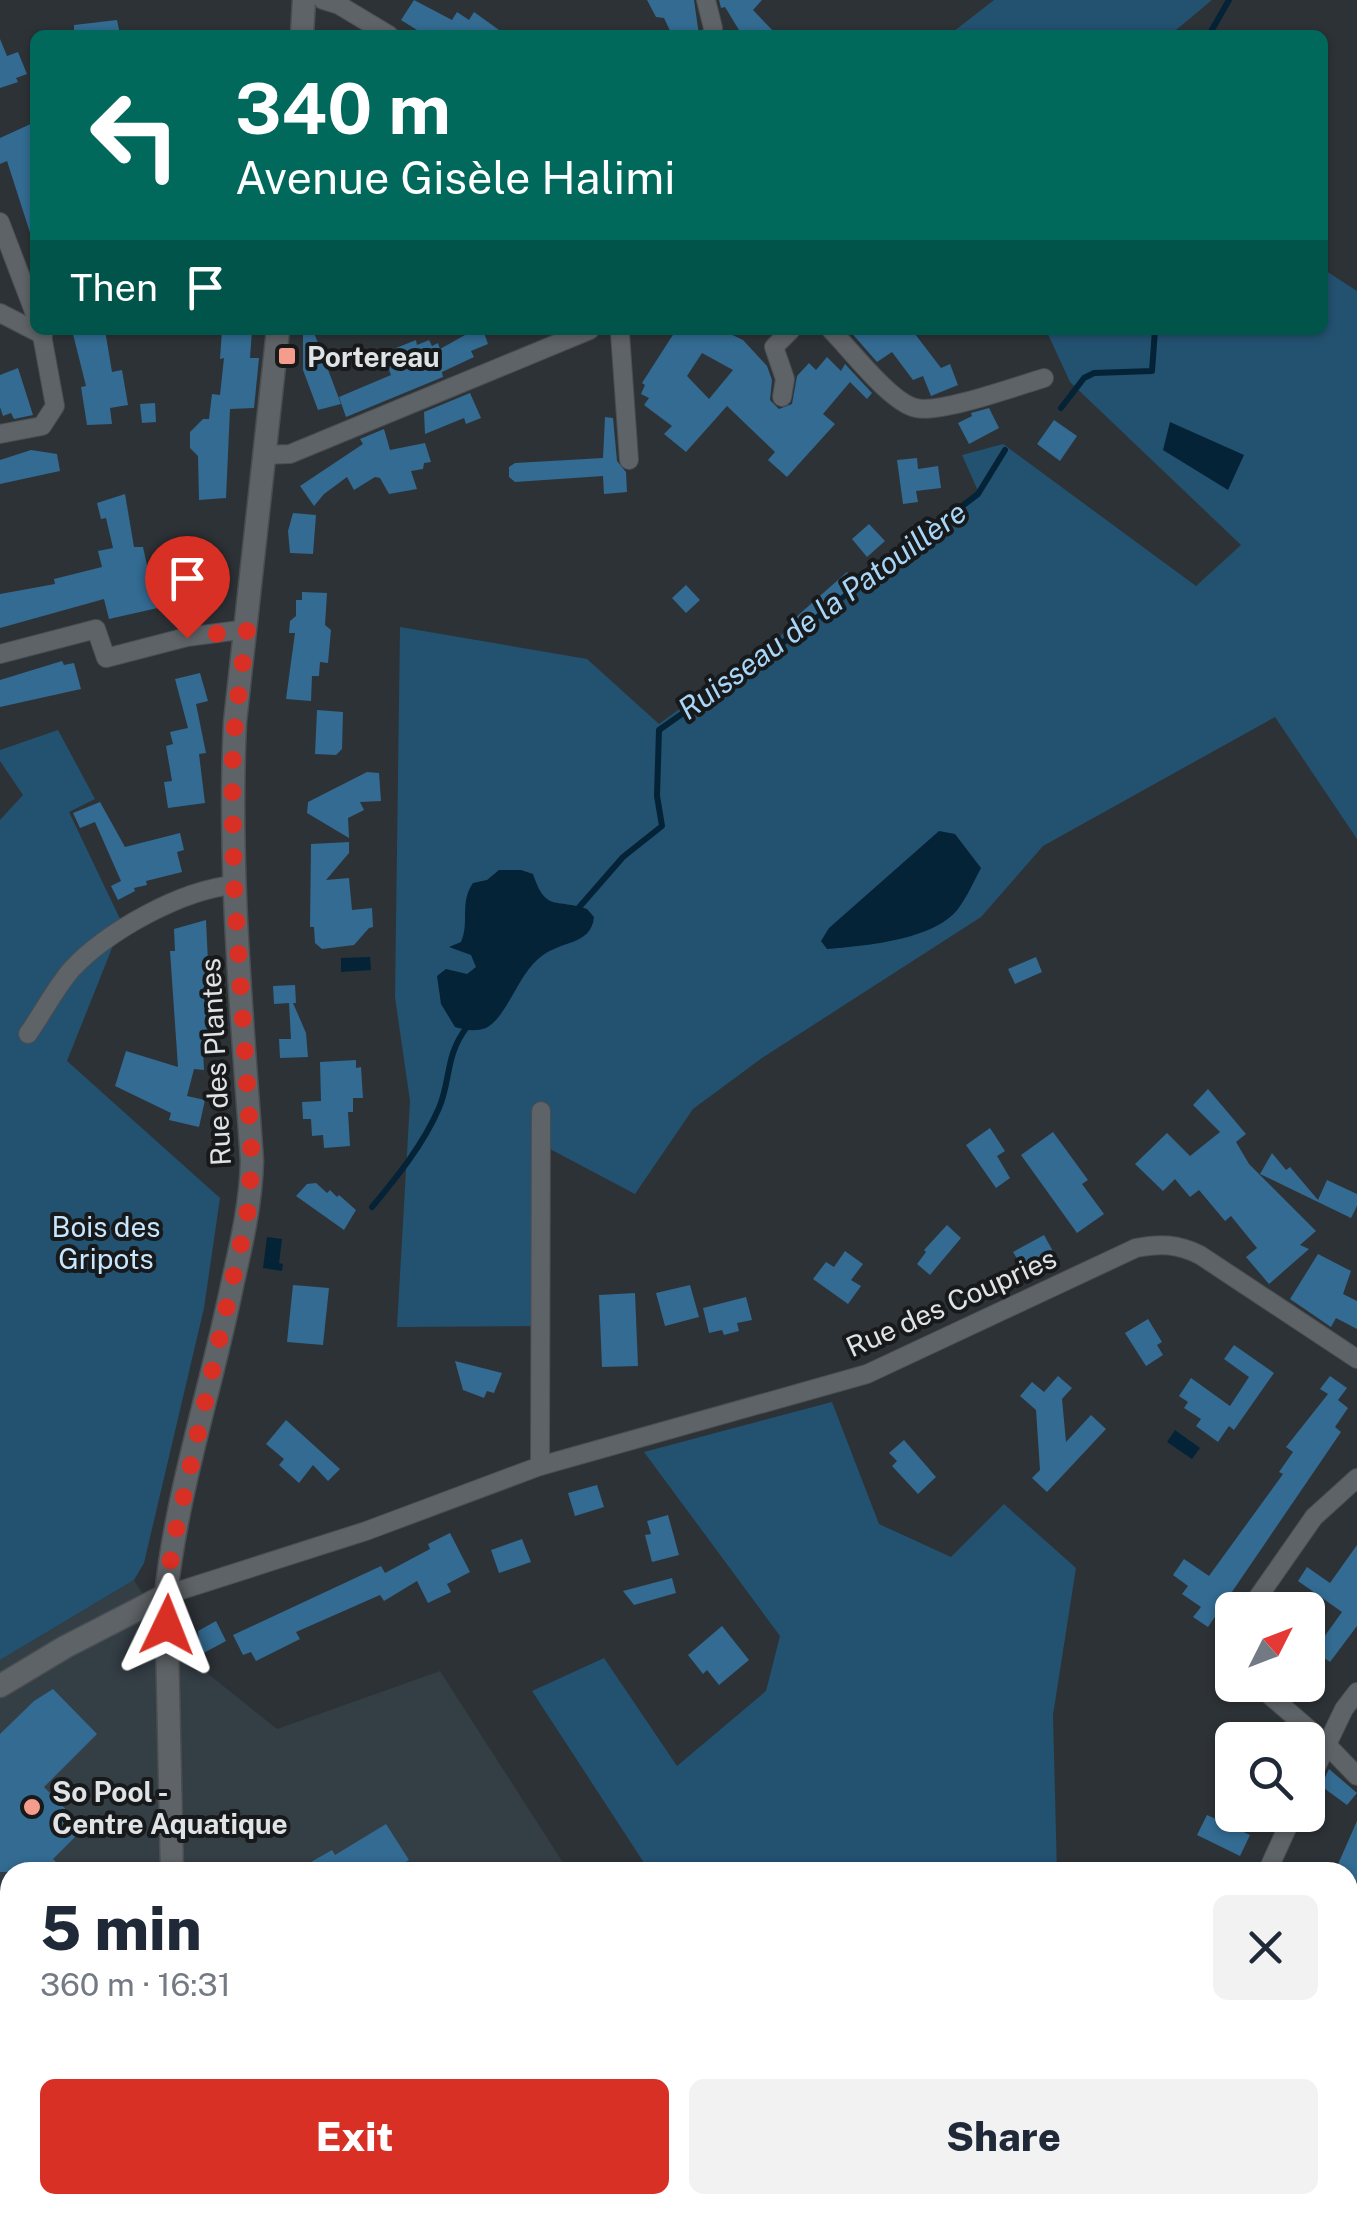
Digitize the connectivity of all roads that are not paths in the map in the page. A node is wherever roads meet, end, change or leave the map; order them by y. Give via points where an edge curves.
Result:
1 (304, 0) edge
2 (323, 0) edge
3 (706, 0) edge
4 (302, 30) edge
5 (381, 30) edge
6 (713, 30) edge
7 (0, 222) edge
8 (4, 248) edge
9 (30, 303) edge
10 (0, 312) edge
11 (30, 326) edge
12 (43, 335) edge
13 (277, 335) edge
14 (578, 335) edge
15 (620, 335) edge
16 (786, 335) edge
17 (836, 335) edge
18 (1044, 378) dead end
19 (782, 397) dead end
20 (0, 434) edge
21 (264, 456) junction
22 (629, 460) dead end
23 (247, 629) junction
24 (0, 654) edge
25 (234, 885) junction
26 (28, 1034) dead end
27 (541, 1111) dead end
28 (1357, 1360) edge
29 (540, 1466) junction
30 (1357, 1478) edge
31 (1262, 1592) edge
32 (166, 1595) junction
33 (0, 1686) edge
34 (1357, 1692) edge
35 (1278, 1702) edge
36 (1326, 1744) junction
37 (1357, 1776) edge
38 (1285, 1832) edge
39 (172, 1862) edge
40 (1272, 1862) edge

1 - 4 street
2 - 5 street
3 - 6 street
7 - 8 street
8 - 9 street
10 - 11 street
12 - 20 street via 55,406 42,426
13 - 21 street, Rue des Plantes
14 - 21 street via 290,454
15 - 22 street
16 - 19 street via 774,347 786,379
17 - 18 street via 899,400 917,409
21 - 23 street, Rue des Plantes
23 - 24 street via 106,658 96,629
23 - 25 street, Rue des Plantes via 234,738
25 - 26 street via 130,922 72,970
25 - 32 street, Rue des Plantes via 251,1196
27 - 29 street
28 - 29 street, Rue des Coupries via 1200,1256 1154,1244 867,1374
29 - 32 street, Rue des Coupries
30 - 31 street via 1314,1517
32 - 33 street
32 - 39 street, Rue des Plantes
34 - 36 street
35 - 36 street
36 - 37 street
38 - 40 street

